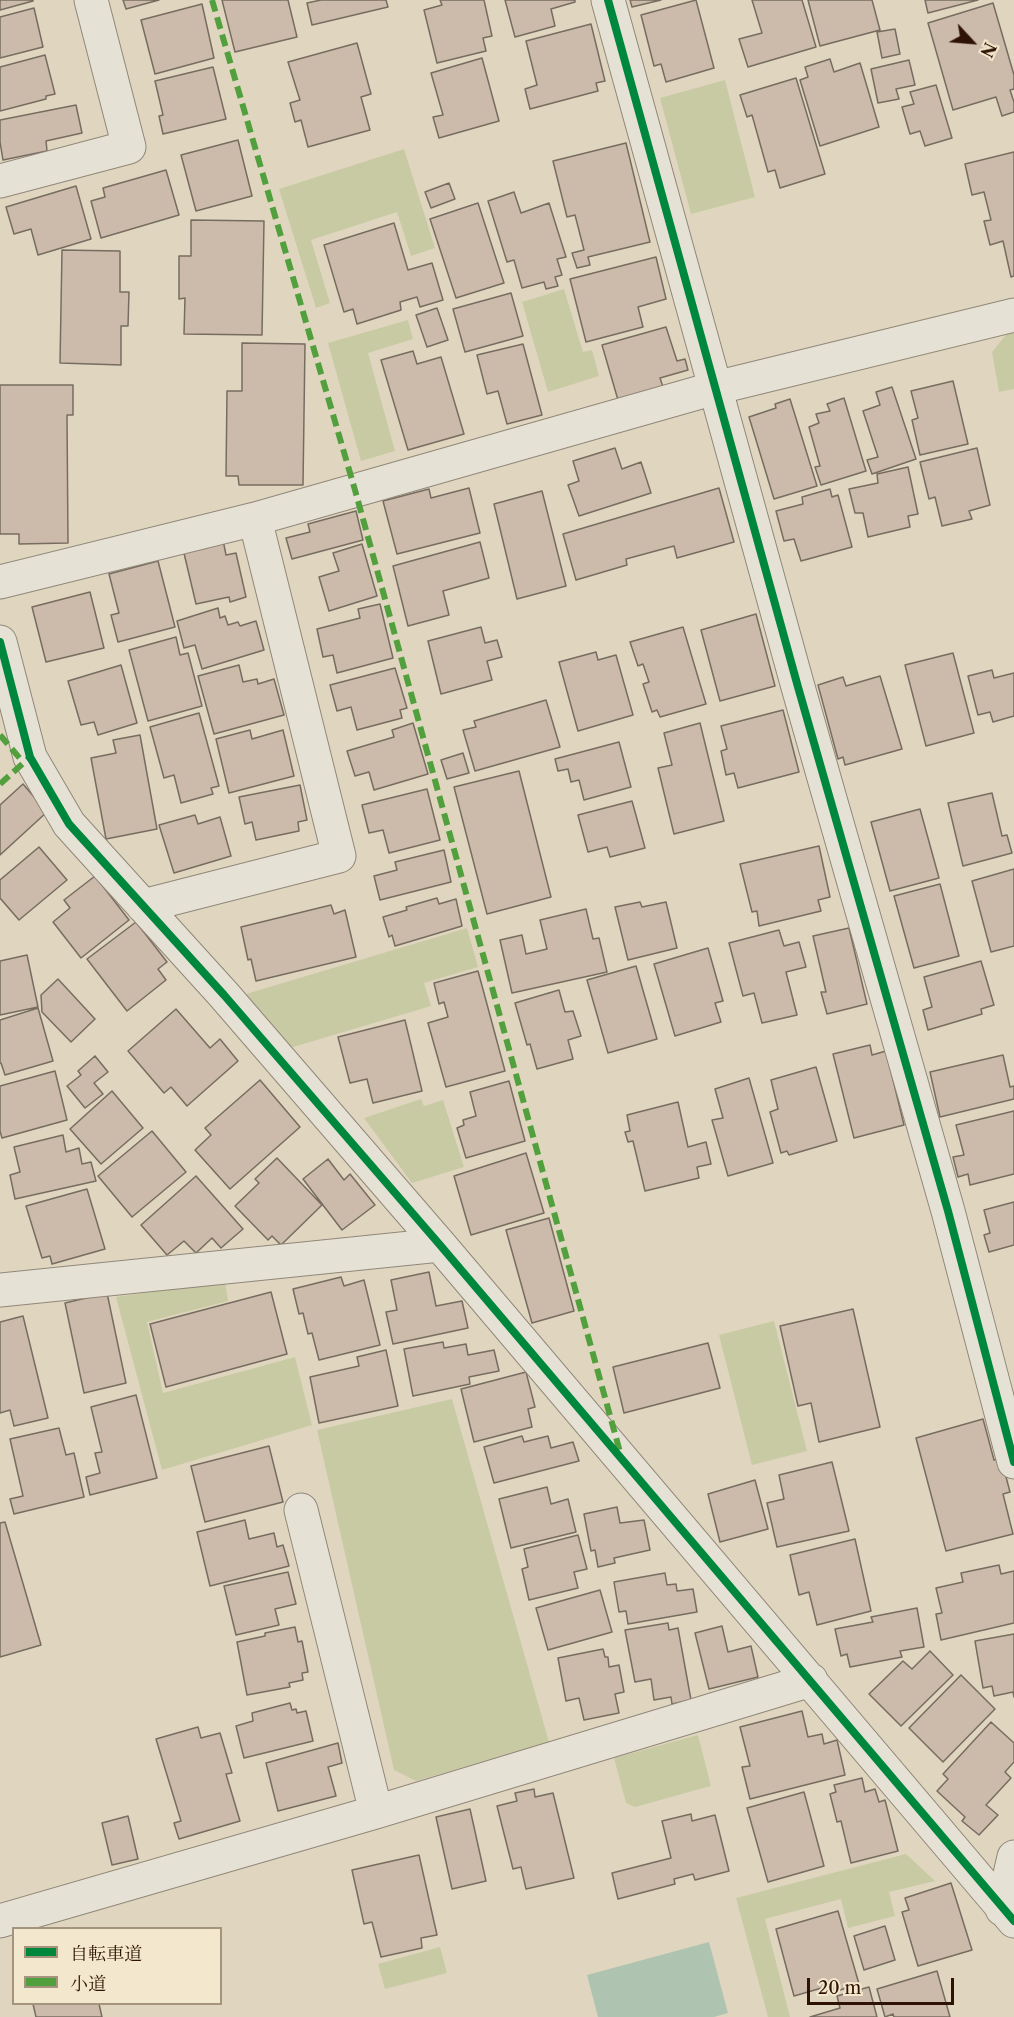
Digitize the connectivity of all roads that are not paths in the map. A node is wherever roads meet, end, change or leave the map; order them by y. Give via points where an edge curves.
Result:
1 (91, 0) edge
2 (608, 0) edge
3 (0, 181) edge
4 (1014, 315) edge
5 (715, 388) junction
6 (255, 519) junction
7 (0, 582) edge
8 (0, 642) edge
9 (143, 906) junction
10 (440, 1245) junction
11 (1, 1287) edge
12 (1014, 1462) edge
13 (302, 1510) dead end
14 (811, 1680) junction
15 (375, 1812) junction
16 (1014, 1857) edge
17 (1008, 1915) edge
18 (0, 1921) edge

1 - 3 street via 129,147
2 - 5 street
4 - 5 street
5 - 6 street
5 - 12 street via 948,1211
6 - 7 street
6 - 9 street via 339,856
8 - 9 street via 30,757 69,824
9 - 10 street
10 - 11 street
10 - 14 street
13 - 15 street
14 - 15 street
14 - 17 street
15 - 18 street
16 - 17 street

